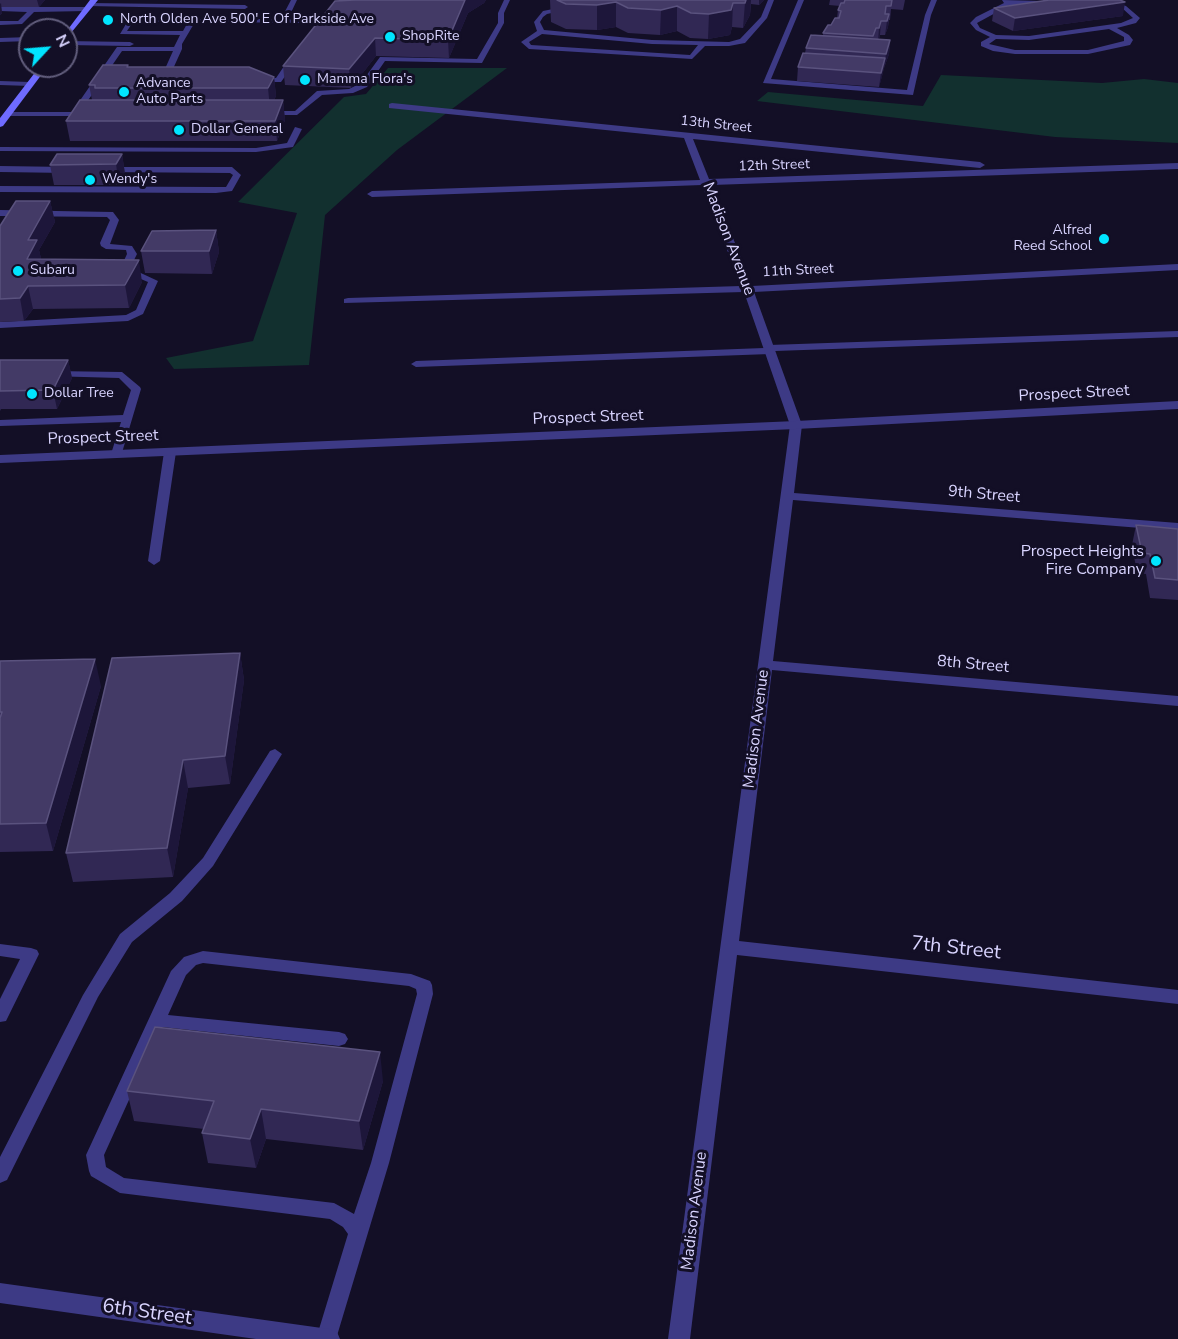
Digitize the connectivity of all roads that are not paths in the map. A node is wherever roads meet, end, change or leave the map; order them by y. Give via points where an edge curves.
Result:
1 (294, 0) edge
2 (507, 0) edge
3 (771, 0) edge
4 (801, 0) edge
5 (934, 0) edge
6 (1007, 1) edge
7 (1099, 2) edge
8 (142, 3) edge
9 (247, 4) edge
10 (90, 5) edge
11 (579, 6) edge
12 (0, 9) edge
13 (996, 9) junction
14 (32, 10) junction
15 (1024, 12) edge
16 (1006, 13) edge
17 (193, 20) junction
18 (78, 21) edge
19 (237, 21) junction
20 (283, 21) junction
21 (0, 23) edge
22 (1109, 26) junction
23 (541, 32) junction
24 (185, 33) junction
25 (311, 33) edge
26 (995, 37) junction
27 (18, 39) edge
28 (0, 40) edge
29 (78, 44) edge
30 (702, 45) junction
31 (178, 47) junction
32 (302, 48) edge
33 (35, 78) edge
34 (99, 80) junction
35 (110, 80) edge
36 (153, 80) edge
37 (164, 80) junction
38 (176, 80) edge
39 (244, 80) edge
40 (0, 84) edge
41 (30, 84) junction
42 (392, 106) dead end
43 (6, 112) edge
44 (250, 113) edge
45 (74, 114) junction
46 (98, 114) edge
47 (0, 124) edge
48 (298, 129) dead end
49 (687, 135) junction
50 (0, 149) edge
51 (1178, 166) edge
52 (0, 169) edge
53 (101, 170) edge
54 (79, 171) edge
55 (1037, 171) junction
56 (706, 182) junction
57 (0, 189) edge
58 (372, 194) dead end
59 (0, 213) edge
60 (1178, 267) edge
61 (748, 289) junction
62 (348, 301) dead end
63 (0, 325) edge
64 (1178, 334) edge
65 (770, 349) junction
66 (416, 364) dead end
67 (36, 374) edge
68 (1178, 405) edge
69 (128, 418) junction
70 (0, 423) edge
71 (796, 425) junction
72 (170, 452) junction
73 (117, 454) junction
74 (0, 459) edge
75 (787, 496) junction
76 (1178, 527) edge
77 (154, 561) dead end
78 (765, 665) junction
79 (1178, 701) edge
80 (275, 754) dead end
81 (729, 947) junction
82 (0, 950) edge
83 (1178, 997) edge
84 (0, 1016) edge
85 (157, 1020) junction
86 (339, 1039) dead end
87 (0, 1175) edge
88 (358, 1233) junction
89 (0, 1293) edge
90 (328, 1339) edge
91 (679, 1339) edge

1 - 20 lane
2 - 44 lane via 501,23 479,61 383,59 364,86 320,93 297,113
3 - 30 lane via 764,18 742,41
4 - 5 lane via 766,81 910,93
6 - 13 lane
6 - 15 lane via 1046,3 1038,10
7 - 22 lane via 1124,7 1137,18 1134,22
8 - 9 lane
8 - 10 lane
9 - 19 lane
10 - 14 lane
10 - 18 main road
11 - 23 lane via 545,12 537,22
12 - 14 lane
13 - 16 lane
13 - 26 lane via 973,23
14 - 21 lane via 20,23
17 - 19 lane
17 - 24 lane
17 - 24 lane via 131,20 122,33
19 - 20 lane
20 - 25 lane via 326,20
22 - 26 lane via 1029,38
22 - 26 lane via 1127,36 1127,43 1088,52 1015,52 984,44
23 - 30 lane
23 - 30 lane via 525,42 529,47 692,57
24 - 31 lane
27 - 28 lane
29 - 31 lane
31 - 34 lane via 120,49
31 - 37 lane
32 - 39 lane via 278,80
33 - 41 main road
34 - 35 lane
34 - 45 lane
36 - 37 lane
37 - 38 lane
40 - 41 lane
41 - 43 main road
42 - 49 street, 13th Street
43 - 45 lane
43 - 47 main road
45 - 46 lane
48 - 50 lane via 290,145 256,150
49 - 55 street, 13th Street
49 - 56 street, Madison Avenue
51 - 55 street, 12th Street
52 - 54 lane
53 - 57 lane via 232,170 237,175 229,189 216,190
55 - 56 street, 12th Street
56 - 58 street, 12th Street
56 - 61 street, Madison Avenue
59 - 63 lane via 110,214 115,220 106,246 129,248 132,254 126,269 153,281 140,312 128,318
60 - 61 street, 11th Street
61 - 62 street, 11th Street
61 - 65 street, Madison Avenue
64 - 65 lane
65 - 66 lane
65 - 71 street, Madison Avenue
67 - 69 lane via 122,375 136,389
68 - 71 street, Prospect Street
69 - 70 lane
69 - 73 lane
71 - 72 street, Prospect Street
71 - 75 street, Madison Avenue
72 - 73 street, Prospect Street
72 - 77 lane
73 - 74 street, Prospect Street
75 - 76 street, 9th Street
75 - 78 street, Madison Avenue
78 - 79 street, 8th Street
78 - 81 street, Madison Avenue
80 - 87 lane via 208,862 176,897 126,938 91,995
81 - 83 street, 7th Street
81 - 91 street, Madison Avenue
82 - 84 lane via 31,954
85 - 86 lane
85 - 88 lane via 95,1155 98,1171 120,1185 334,1211 350,1221
85 - 88 lane via 179,971 190,961 204,957 411,980 424,985 425,994
88 - 90 lane
89 - 90 street, 6th Street

